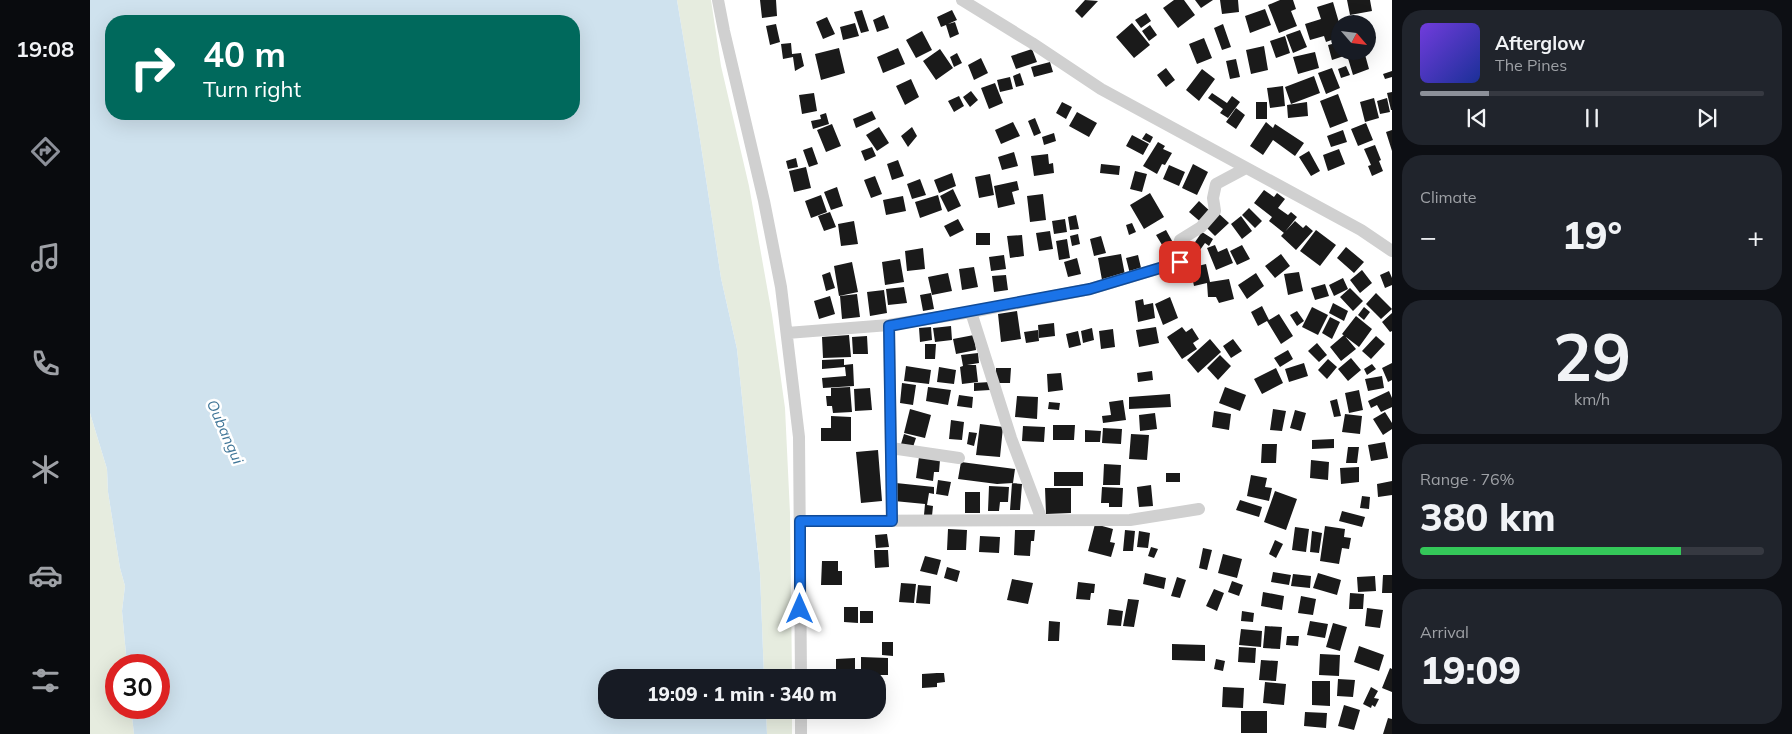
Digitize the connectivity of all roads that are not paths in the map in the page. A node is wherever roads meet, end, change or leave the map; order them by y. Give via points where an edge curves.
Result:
1 (718, 0) edge
2 (962, 0) edge
3 (1246, 168) junction
4 (1392, 251) edge
5 (971, 312) junction
6 (889, 326) junction
7 (786, 333) junction
8 (890, 448) junction
9 (959, 458) dead end
10 (1199, 509) dead end
11 (1042, 520) junction
12 (800, 521) junction
13 (892, 521) junction
14 (800, 669) edge
15 (801, 719) edge
16 (801, 734) edge

1 - 7 street via 764,201 781,287
2 - 3 street via 1100,88
3 - 4 street via 1361,230
3 - 5 street via 1216,184 1214,211 1200,228 1180,240 1180,262 1090,289
5 - 6 street
5 - 11 street via 1011,438
6 - 7 street
6 - 8 street
7 - 12 street via 799,437
8 - 9 street
8 - 13 street
10 - 11 street via 1130,520
11 - 13 street
12 - 13 street
12 - 14 street
15 - 16 street

